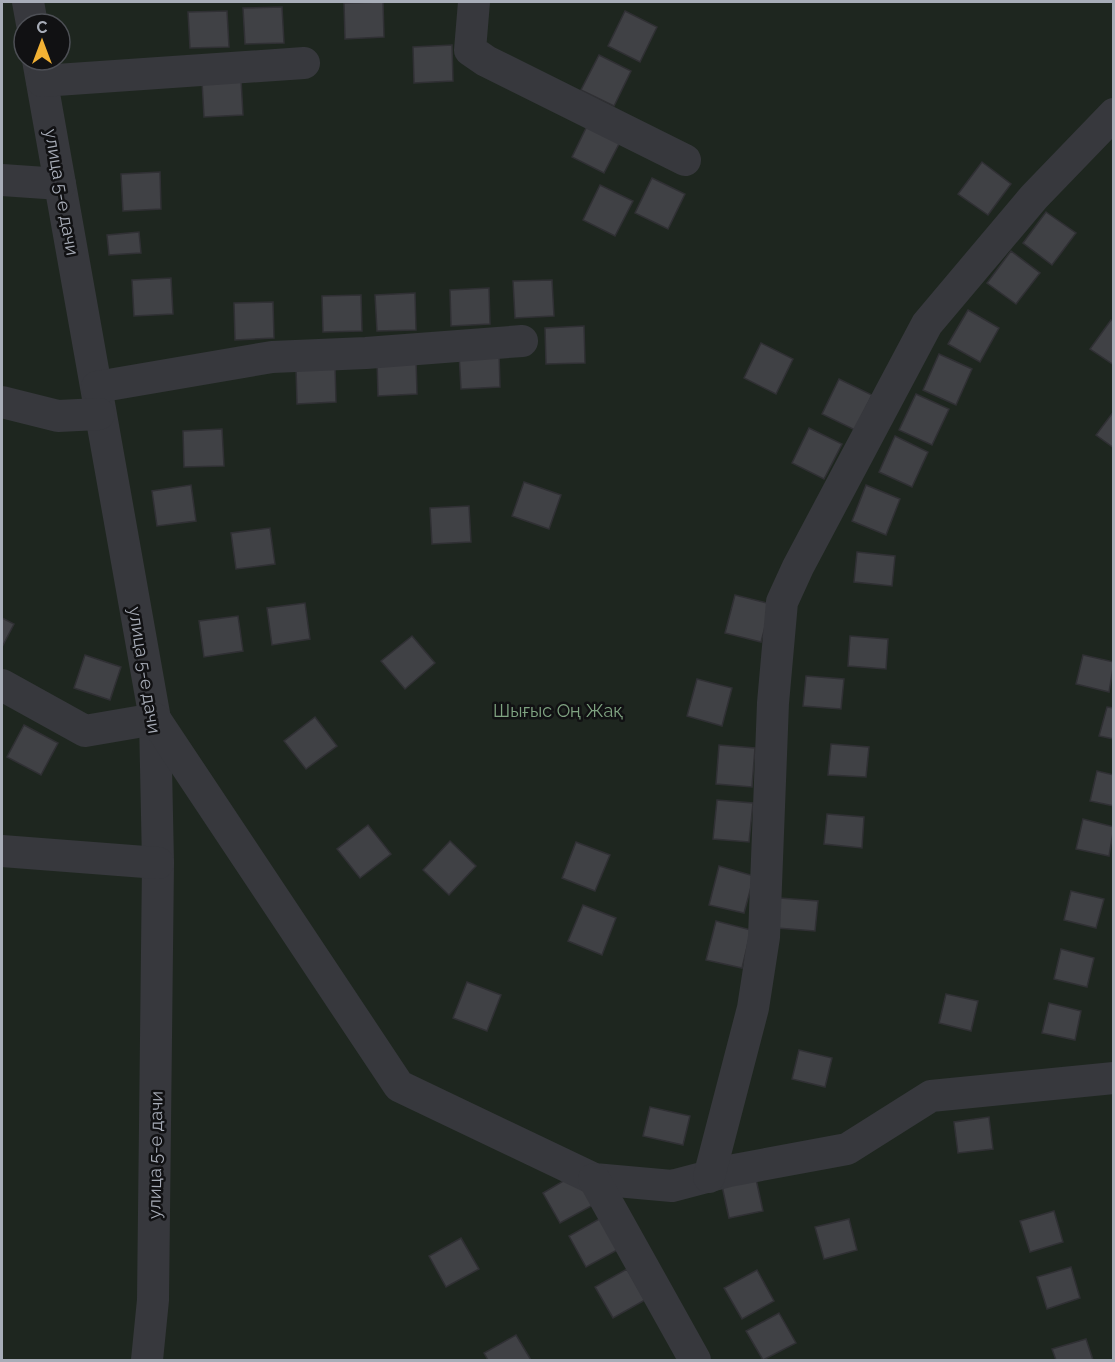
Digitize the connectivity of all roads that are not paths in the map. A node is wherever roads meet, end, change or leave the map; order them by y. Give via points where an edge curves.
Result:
1 (474, 2) edge
2 (304, 63) dead end
3 (72, 70) edge
4 (40, 72) edge
5 (1113, 114) edge
6 (685, 160) dead end
7 (2, 180) edge
8 (60, 184) junction
9 (522, 341) dead end
10 (98, 400) junction
11 (2, 402) edge
12 (2, 685) edge
13 (155, 719) junction
14 (2, 851) edge
15 (158, 863) junction
16 (1113, 1078) edge
17 (709, 1177) junction
18 (594, 1179) junction
19 (147, 1360) edge
20 (695, 1360) edge

1 - 6 street via 470,50
2 - 3 street
4 - 8 street, улица 5-е дачи
5 - 17 street via 1034,197 927,324 782,602 773,703 764,938 753,1008
7 - 8 street
8 - 10 street, улица 5-е дачи
9 - 10 street via 272,357
10 - 11 street via 58,416
10 - 13 street, улица 5-е дачи
12 - 13 street via 85,731
13 - 15 street, улица 5-е дачи
13 - 18 street via 399,1086
14 - 15 street
15 - 19 street, улица 5-е дачи via 153,1300
16 - 17 street via 931,1096 847,1149
17 - 18 street via 672,1186
18 - 20 street

